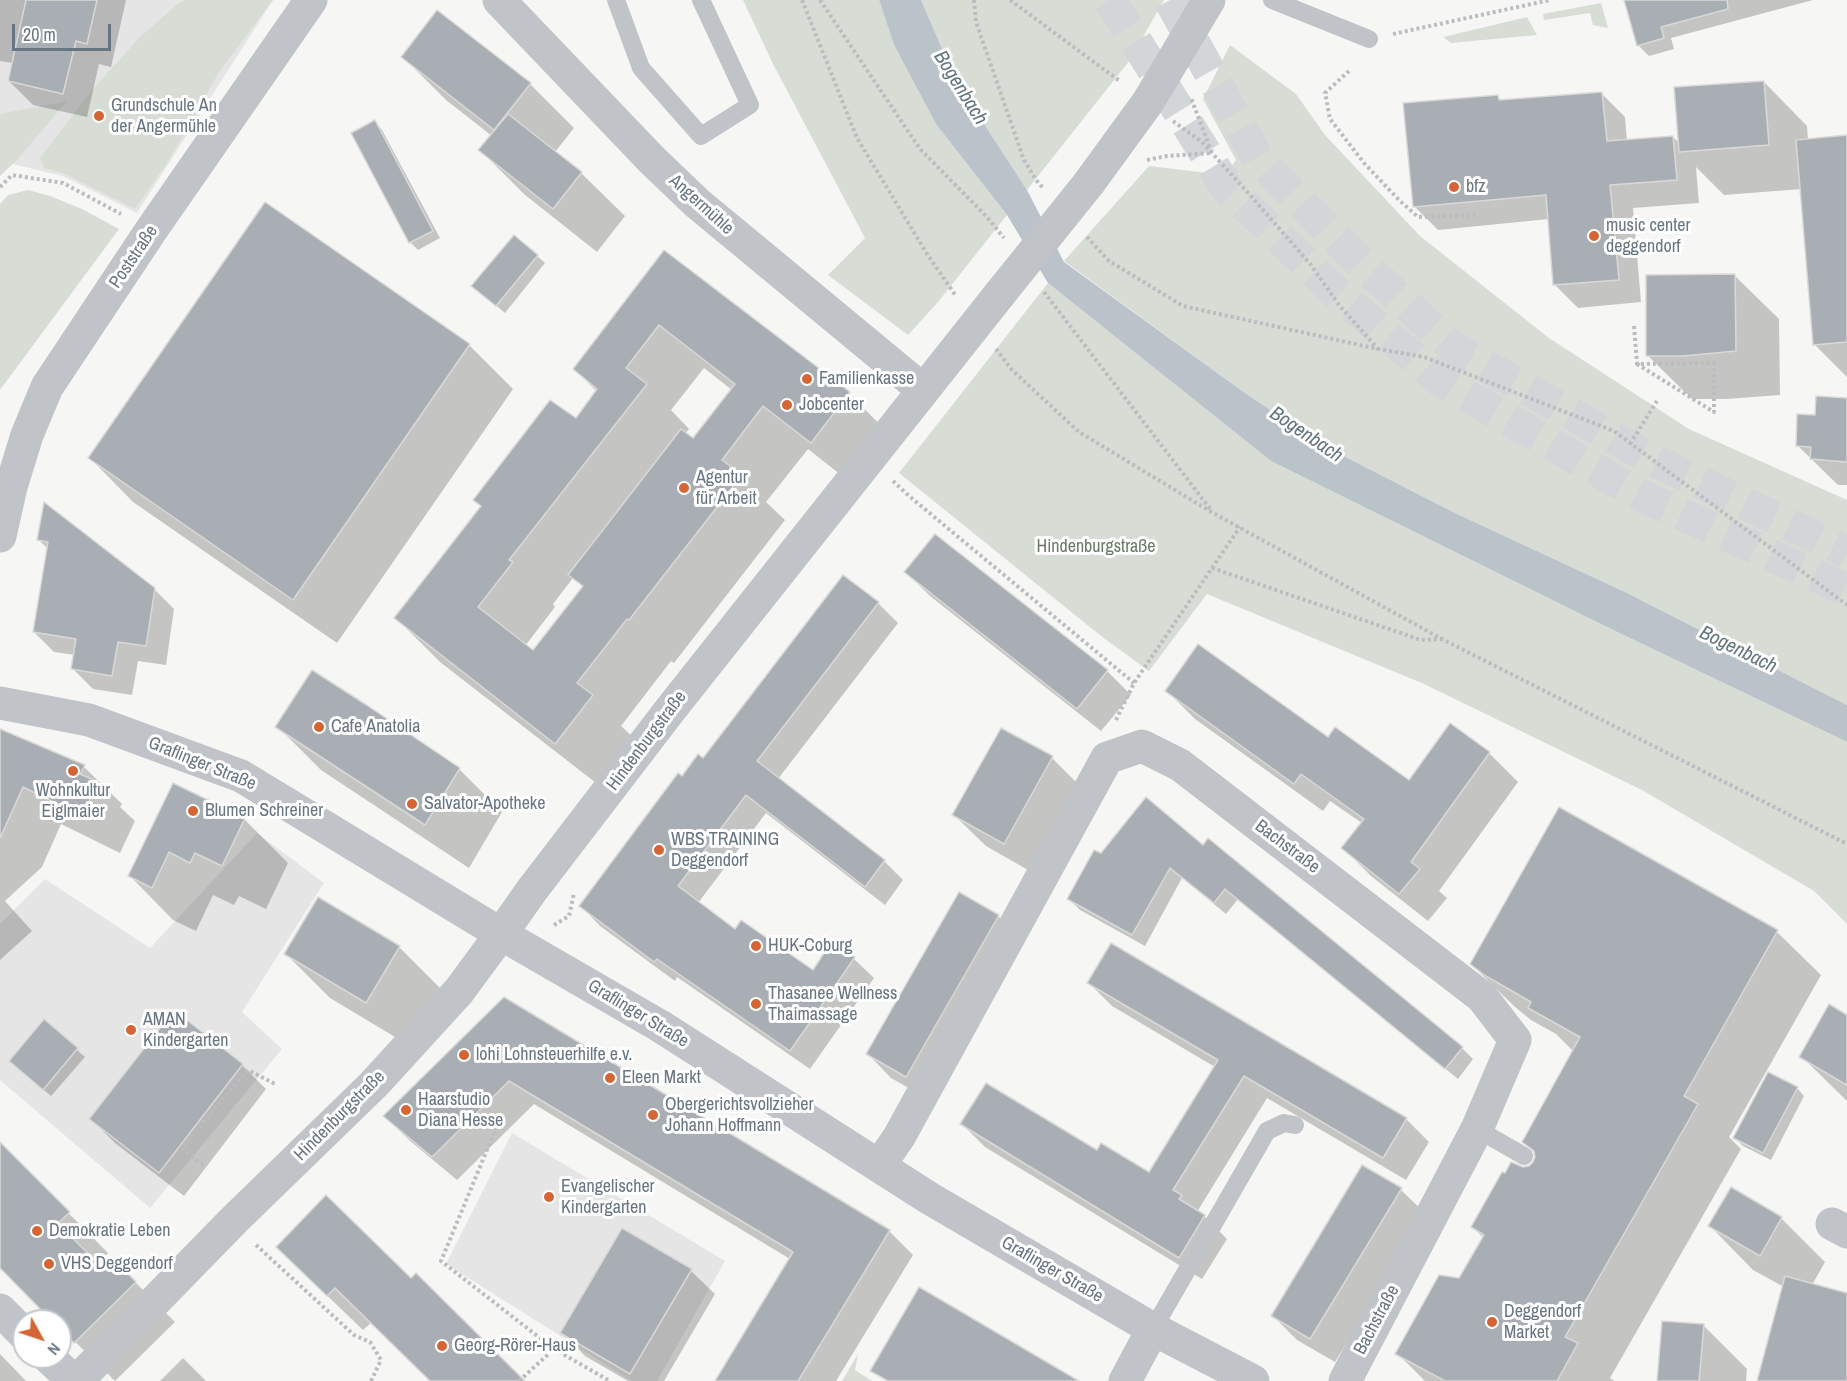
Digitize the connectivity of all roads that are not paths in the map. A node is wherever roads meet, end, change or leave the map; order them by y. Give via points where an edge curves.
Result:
1 (311, 0) edge
2 (499, 0) edge
3 (616, 0) edge
4 (701, 0) edge
5 (1209, 0) edge
6 (1272, 0) edge
7 (1369, 39) road end
8 (922, 390) junction
9 (5, 485) edge
10 (0, 536) edge
11 (0, 703) edge
12 (501, 934) junction
13 (1295, 1125) dead end
14 (1477, 1129) junction
15 (1524, 1156) dead end
16 (879, 1166) junction
17 (0, 1310) edge
18 (12, 1322) edge
19 (1153, 1329) junction
20 (62, 1369) edge
21 (76, 1381) edge
22 (1125, 1381) edge
23 (1253, 1381) edge
24 (1345, 1381) edge

1 - 9 street, Poststraße via 48,387
2 - 8 street, Angermühle via 697,204
3 - 4 lane via 641,68 701,136 750,105
5 - 8 street, Hindenburgstraße, bridge via 1148,102 1089,183
6 - 7 lane
8 - 12 street, Hindenburgstraße via 670,710
9 - 10 street, Poststraße
11 - 12 street, Graflinger Straße via 89,720 241,776
12 - 16 street, Graflinger Straße via 660,1026
12 - 21 street, Hindenburgstraße via 459,991 374,1084
13 - 19 lane via 1284,1123 1267,1131
14 - 15 lane
14 - 16 street, Bachstraße via 1515,1040 1482,997 1180,765 1142,746 1107,758 899,1137
14 - 24 street, Bachstraße
16 - 19 street, Graflinger Straße
17 - 18 street
19 - 22 street
19 - 23 street, Graflinger Straße
20 - 21 street

